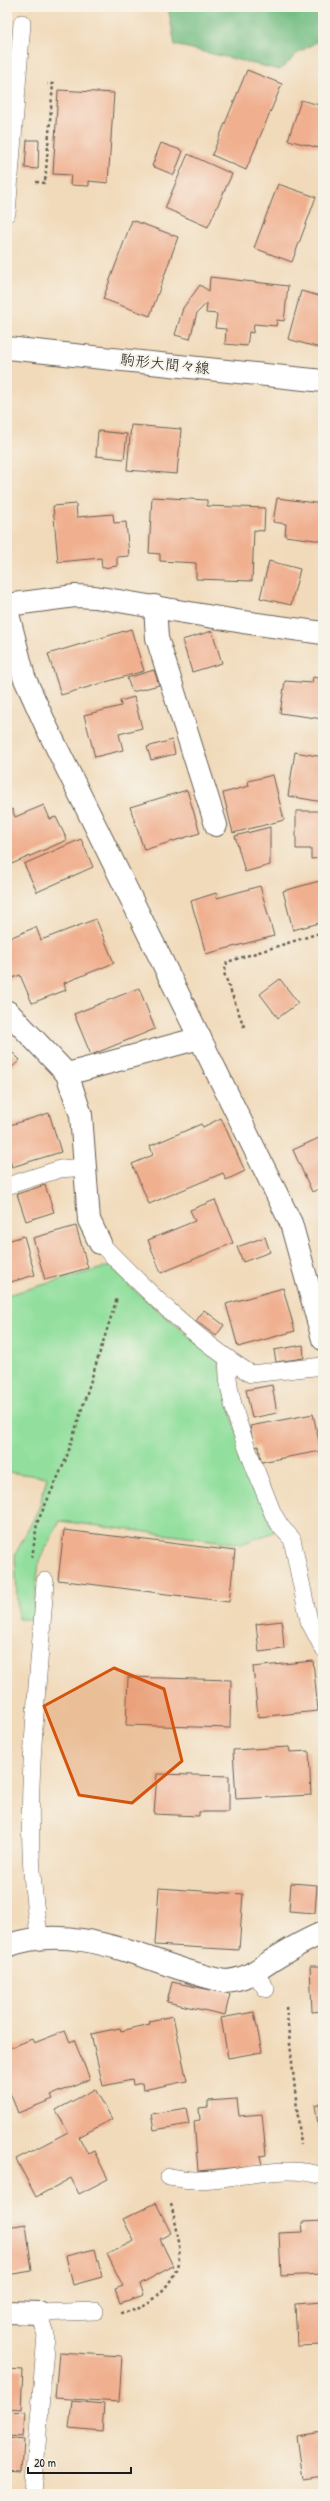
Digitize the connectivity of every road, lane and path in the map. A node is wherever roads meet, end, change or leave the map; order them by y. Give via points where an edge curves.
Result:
1 (22, 23) dead end
2 (47, 84) dead end
3 (12, 113) edge
4 (34, 182) dead end
5 (7, 213) edge
6 (7, 348) edge
7 (323, 381) edge
8 (7, 604) edge
9 (155, 606) junction
10 (7, 610) edge
11 (323, 633) edge
12 (216, 825) dead end
13 (323, 932) edge
14 (8, 1011) edge
15 (244, 1027) dead end
16 (200, 1038) junction
17 (67, 1074) junction
18 (85, 1167) junction
19 (7, 1186) edge
20 (100, 1243) joint
21 (126, 1270) junction
22 (323, 1339) edge
23 (228, 1359) junction
24 (323, 1366) edge
25 (45, 1581) dead end
26 (44, 1600) junction
27 (322, 1642) edge
28 (323, 1933) edge
29 (40, 1939) junction
30 (7, 1946) edge
31 (261, 1981) junction
32 (304, 2171) junction
33 (323, 2176) edge
34 (169, 2177) joint
35 (95, 2311) joint
36 (7, 2312) edge
37 (39, 2313) junction
38 (33, 2494) edge

1 - 3 lane
2 - 4 path via 53,84 45,183
3 - 5 lane
6 - 7 street, 駒形大間々線
8 - 9 street via 75,596
9 - 11 street
9 - 12 street via 157,638
10 - 16 street via 24,677
13 - 15 path via 227,962 224,973
14 - 17 street
16 - 17 street
16 - 22 street via 291,1223
17 - 18 street via 81,1115
18 - 19 lane via 60,1169
18 - 20 street via 89,1220
20 - 21 lane
21 - 23 lane
21 - 26 path via 68,1452 37,1523 31,1565
23 - 24 lane via 251,1374
23 - 27 lane via 226,1373 239,1423 273,1514 292,1539 309,1621
25 - 26 lane
26 - 29 lane via 31,1826 35,1909
28 - 31 street via 271,1961
29 - 30 street
29 - 31 street via 95,1941 224,1981
31 - 32 path via 286,2006
32 - 33 lane
32 - 34 lane via 193,2180
34 - 35 path via 169,2196 178,2235 180,2259 177,2272 148,2306 113,2314
35 - 37 lane
36 - 37 street
37 - 38 lane via 46,2335

